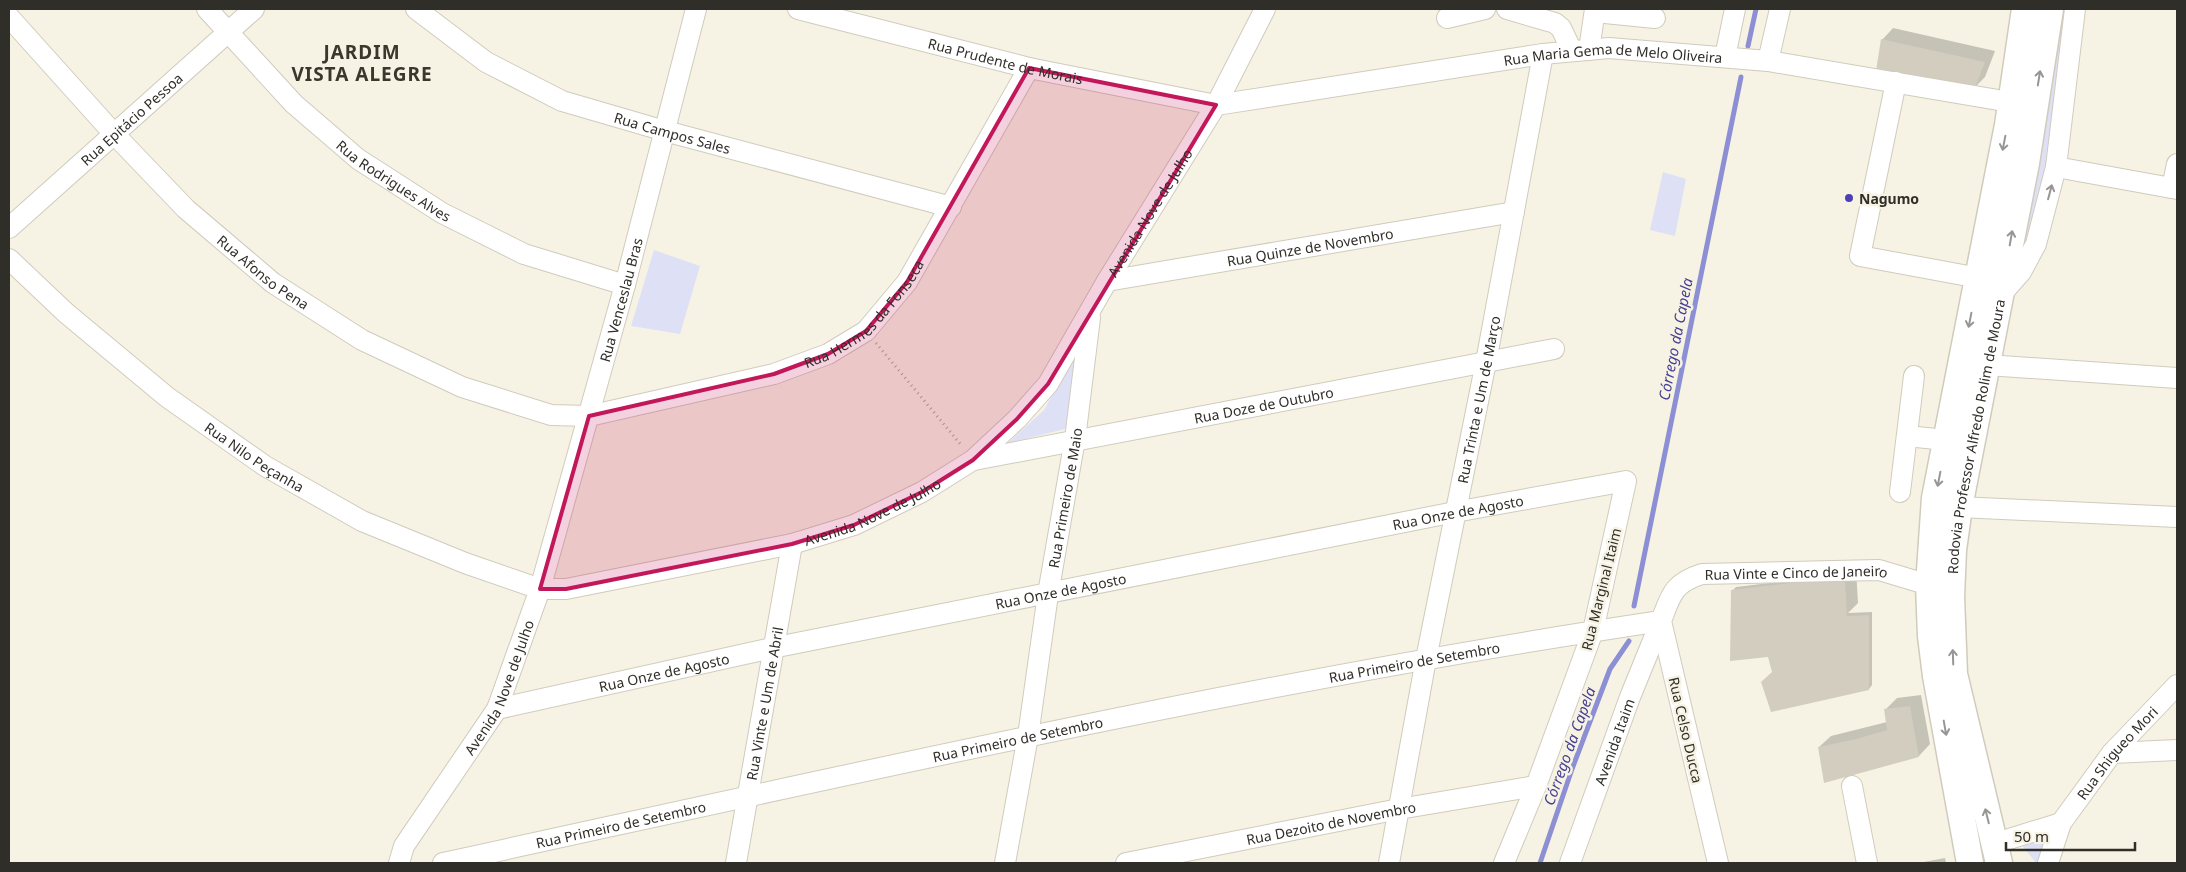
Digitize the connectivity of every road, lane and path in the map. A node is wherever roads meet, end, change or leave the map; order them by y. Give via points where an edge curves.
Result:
1 (207, 9) edge
2 (254, 9) edge
3 (416, 9) edge
4 (696, 9) edge
5 (798, 9) edge
6 (1265, 9) edge
7 (1485, 9) edge
8 (1507, 9) edge
9 (1735, 9) edge
10 (1780, 9) edge
11 (2025, 9) edge
12 (2050, 9) edge
13 (2075, 9) edge
14 (1595, 10) edge
15 (9, 18) edge
16 (1447, 18) dead end
17 (1655, 18) dead end
18 (228, 32) junction
19 (1580, 51) junction
20 (1543, 54) junction
21 (1724, 57) junction
22 (1768, 61) junction
23 (1029, 68) junction
24 (1896, 82) junction
25 (2010, 102) junction
26 (1216, 105) junction
27 (664, 131) junction
28 (115, 135) junction
29 (2177, 164) edge
30 (2056, 167) junction
31 (2175, 189) edge
32 (950, 207) junction
33 (1514, 212) junction
34 (9, 228) edge
35 (9, 259) edge
36 (1979, 278) junction
37 (1106, 281) junction
38 (625, 285) junction
39 (1999, 296) junction
40 (1091, 309) junction
41 (866, 331) junction
42 (1554, 349) dead end
43 (1486, 362) junction
44 (1987, 365) junction
45 (1914, 376) dead end
46 (2177, 378) edge
47 (589, 416) junction
48 (1907, 436) junction
49 (1075, 440) junction
50 (1946, 440) junction
51 (973, 460) junction
52 (1626, 481) joint
53 (1900, 492) dead end
54 (1959, 507) junction
55 (1455, 512) junction
56 (2177, 517) edge
57 (792, 544) junction
58 (1929, 584) junction
59 (540, 589) junction
60 (1048, 594) junction
61 (1661, 621) junction
62 (1593, 631) junction
63 (772, 648) junction
64 (1426, 659) junction
65 (2177, 685) edge
66 (497, 709) junction
67 (1028, 736) junction
68 (2177, 750) edge
69 (2112, 753) junction
70 (1536, 786) junction
71 (1852, 786) dead end
72 (747, 797) junction
73 (1399, 809) junction
74 (2061, 823) junction
75 (2000, 855) edge
76 (399, 863) edge
77 (443, 863) edge
78 (736, 863) edge
79 (1005, 863) edge
80 (1126, 863) edge
81 (1390, 863) edge
82 (1504, 863) edge
83 (1570, 863) edge
84 (1718, 863) edge
85 (1866, 863) edge
86 (1970, 863) edge
87 (2048, 863) edge

1 - 18 street, Rua Rodrigues Alves
2 - 18 street, Rua Epitácio Pessoa
3 - 27 street, Rua Campos Sales via 486,62 562,101
4 - 27 street, Rua Venceslau Bras
5 - 23 street, Rua Prudente de Morais
6 - 26 street, Avenida Nove de Julho
7 - 16 street
8 - 19 street via 1555,23
9 - 21 street
10 - 22 street
11 - 25 main road, Rodovia Professor Alfredo Rolim de Moura
39 -> 12 main road, Rodovia Professor Alfredo Rolim de Moura via 2026,163
13 - 30 street
14 - 17 street
14 - 19 street
15 - 28 street, Rua Afonso Pena
18 - 28 street, Rua Epitácio Pessoa
18 - 38 street, Rua Rodrigues Alves via 294,104 358,159 426,203 524,254
19 - 20 street, Rua Maria Gema de Melo Oliveira
19 - 21 street, Rua Maria Gema de Melo Oliveira via 1609,48
20 - 26 street, Rua Maria Gema de Melo Oliveira
20 - 33 street, Rua Trinta e Um de Março
21 - 22 street, Rua Maria Gema de Melo Oliveira
22 - 24 street, Rua Maria Gema de Melo Oliveira
23 - 26 street, Rua Prudente de Morais
23 - 32 street, Rua Hermes da Fonseca
24 - 25 street, Rua Maria Gema de Melo Oliveira
24 - 36 street via 1860,256
25 -> 36 main road, Rodovia Professor Alfredo Rolim de Moura
26 - 37 street, Avenida Nove de Julho
27 - 32 street, Rua Campos Sales
27 - 38 street, Rua Venceslau Bras
28 - 34 street, Rua Epitácio Pessoa
28 - 47 street, Rua Afonso Pena via 186,209 273,283 362,340 462,387 551,415
29 - 31 street
30 - 31 street
39 -> 30 street via 2021,272 2036,244
32 - 41 street, Rua Hermes da Fonseca via 907,282
33 - 37 street, Rua Quinze de Novembro
33 - 43 street, Rua Trinta e Um de Março
35 - 59 street, Rua Nilo Peçanha via 66,313 167,397 265,466 362,521
36 -> 50 main road, Rodovia Professor Alfredo Rolim de Moura
37 - 40 street, Avenida Nove de Julho
38 - 47 street, Rua Venceslau Bras
39 - 44 main road, Rodovia Professor Alfredo Rolim de Moura
40 - 49 street, Rua Primeiro de Maio
40 - 51 street, Avenida Nove de Julho via 1048,384 1017,420
41 - 47 street, Rua Hermes da Fonseca via 828,354 774,374
41 - 51 path
42 - 43 street, Rua Doze de Outubro
43 - 49 street, Rua Doze de Outubro
43 - 55 street, Rua Trinta e Um de Março
44 - 46 street
44 - 54 main road, Rodovia Professor Alfredo Rolim de Moura
45 - 48 street
47 - 59 street, Rua Venceslau Bras
48 - 50 street
48 - 53 street
49 - 51 street, Rua Doze de Outubro
49 - 60 street, Rua Primeiro de Maio
50 -> 58 main road, Rodovia Professor Alfredo Rolim de Moura via 1935,498
51 - 57 street, Avenida Nove de Julho via 922,492 854,525
52 - 55 street, Rua Onze de Agosto
52 - 62 street, Rua Marginal Itaim
54 - 56 street
75 -> 54 main road, Rodovia Professor Alfredo Rolim de Moura via 1954,674 1952,550
55 - 60 street, Rua Onze de Agosto
55 - 64 street, Rua Trinta e Um de Março
57 - 59 street, Avenida Nove de Julho via 566,589
57 - 63 street, Rua Vinte e Um de Abril
58 - 61 street, Rua Vinte e Cinco de Janeiro via 1879,570 1702,574 1684,580 1670,597
58 -> 86 main road, Rodovia Professor Alfredo Rolim de Moura via 1936,676
59 - 66 street, Avenida Nove de Julho
60 - 63 street, Rua Onze de Agosto
60 - 67 street, Rua Primeiro de Maio
61 - 62 street, Rua Primeiro de Setembro
61 - 83 street, Avenida Itaim
61 - 84 street, Rua Celso Ducca
62 - 64 street, Rua Primeiro de Setembro
62 - 70 street, Rua Marginal Itaim
63 - 66 street, Rua Onze de Agosto
63 - 72 street, Rua Vinte e Um de Abril
64 - 67 street, Rua Primeiro de Setembro
64 - 73 street, Rua Trinta e Um de Março
65 - 69 street, Rua Shigueo Mori
66 - 76 street, Avenida Nove de Julho via 404,846
67 - 72 street, Rua Primeiro de Setembro
67 - 79 street, Rua Primeiro de Maio
68 - 69 street
69 - 74 street, Rua Shigueo Mori
70 - 73 street, Rua Dezoito de Novembro
70 - 82 street, Rua Marginal Itaim
71 - 85 street
72 - 77 street, Rua Primeiro de Setembro
72 - 78 street, Rua Vinte e Um de Abril
73 - 80 street, Rua Dezoito de Novembro
73 - 81 street, Rua Trinta e Um de Março
74 - 75 street
74 - 87 street, Rua Shigueo Mori

